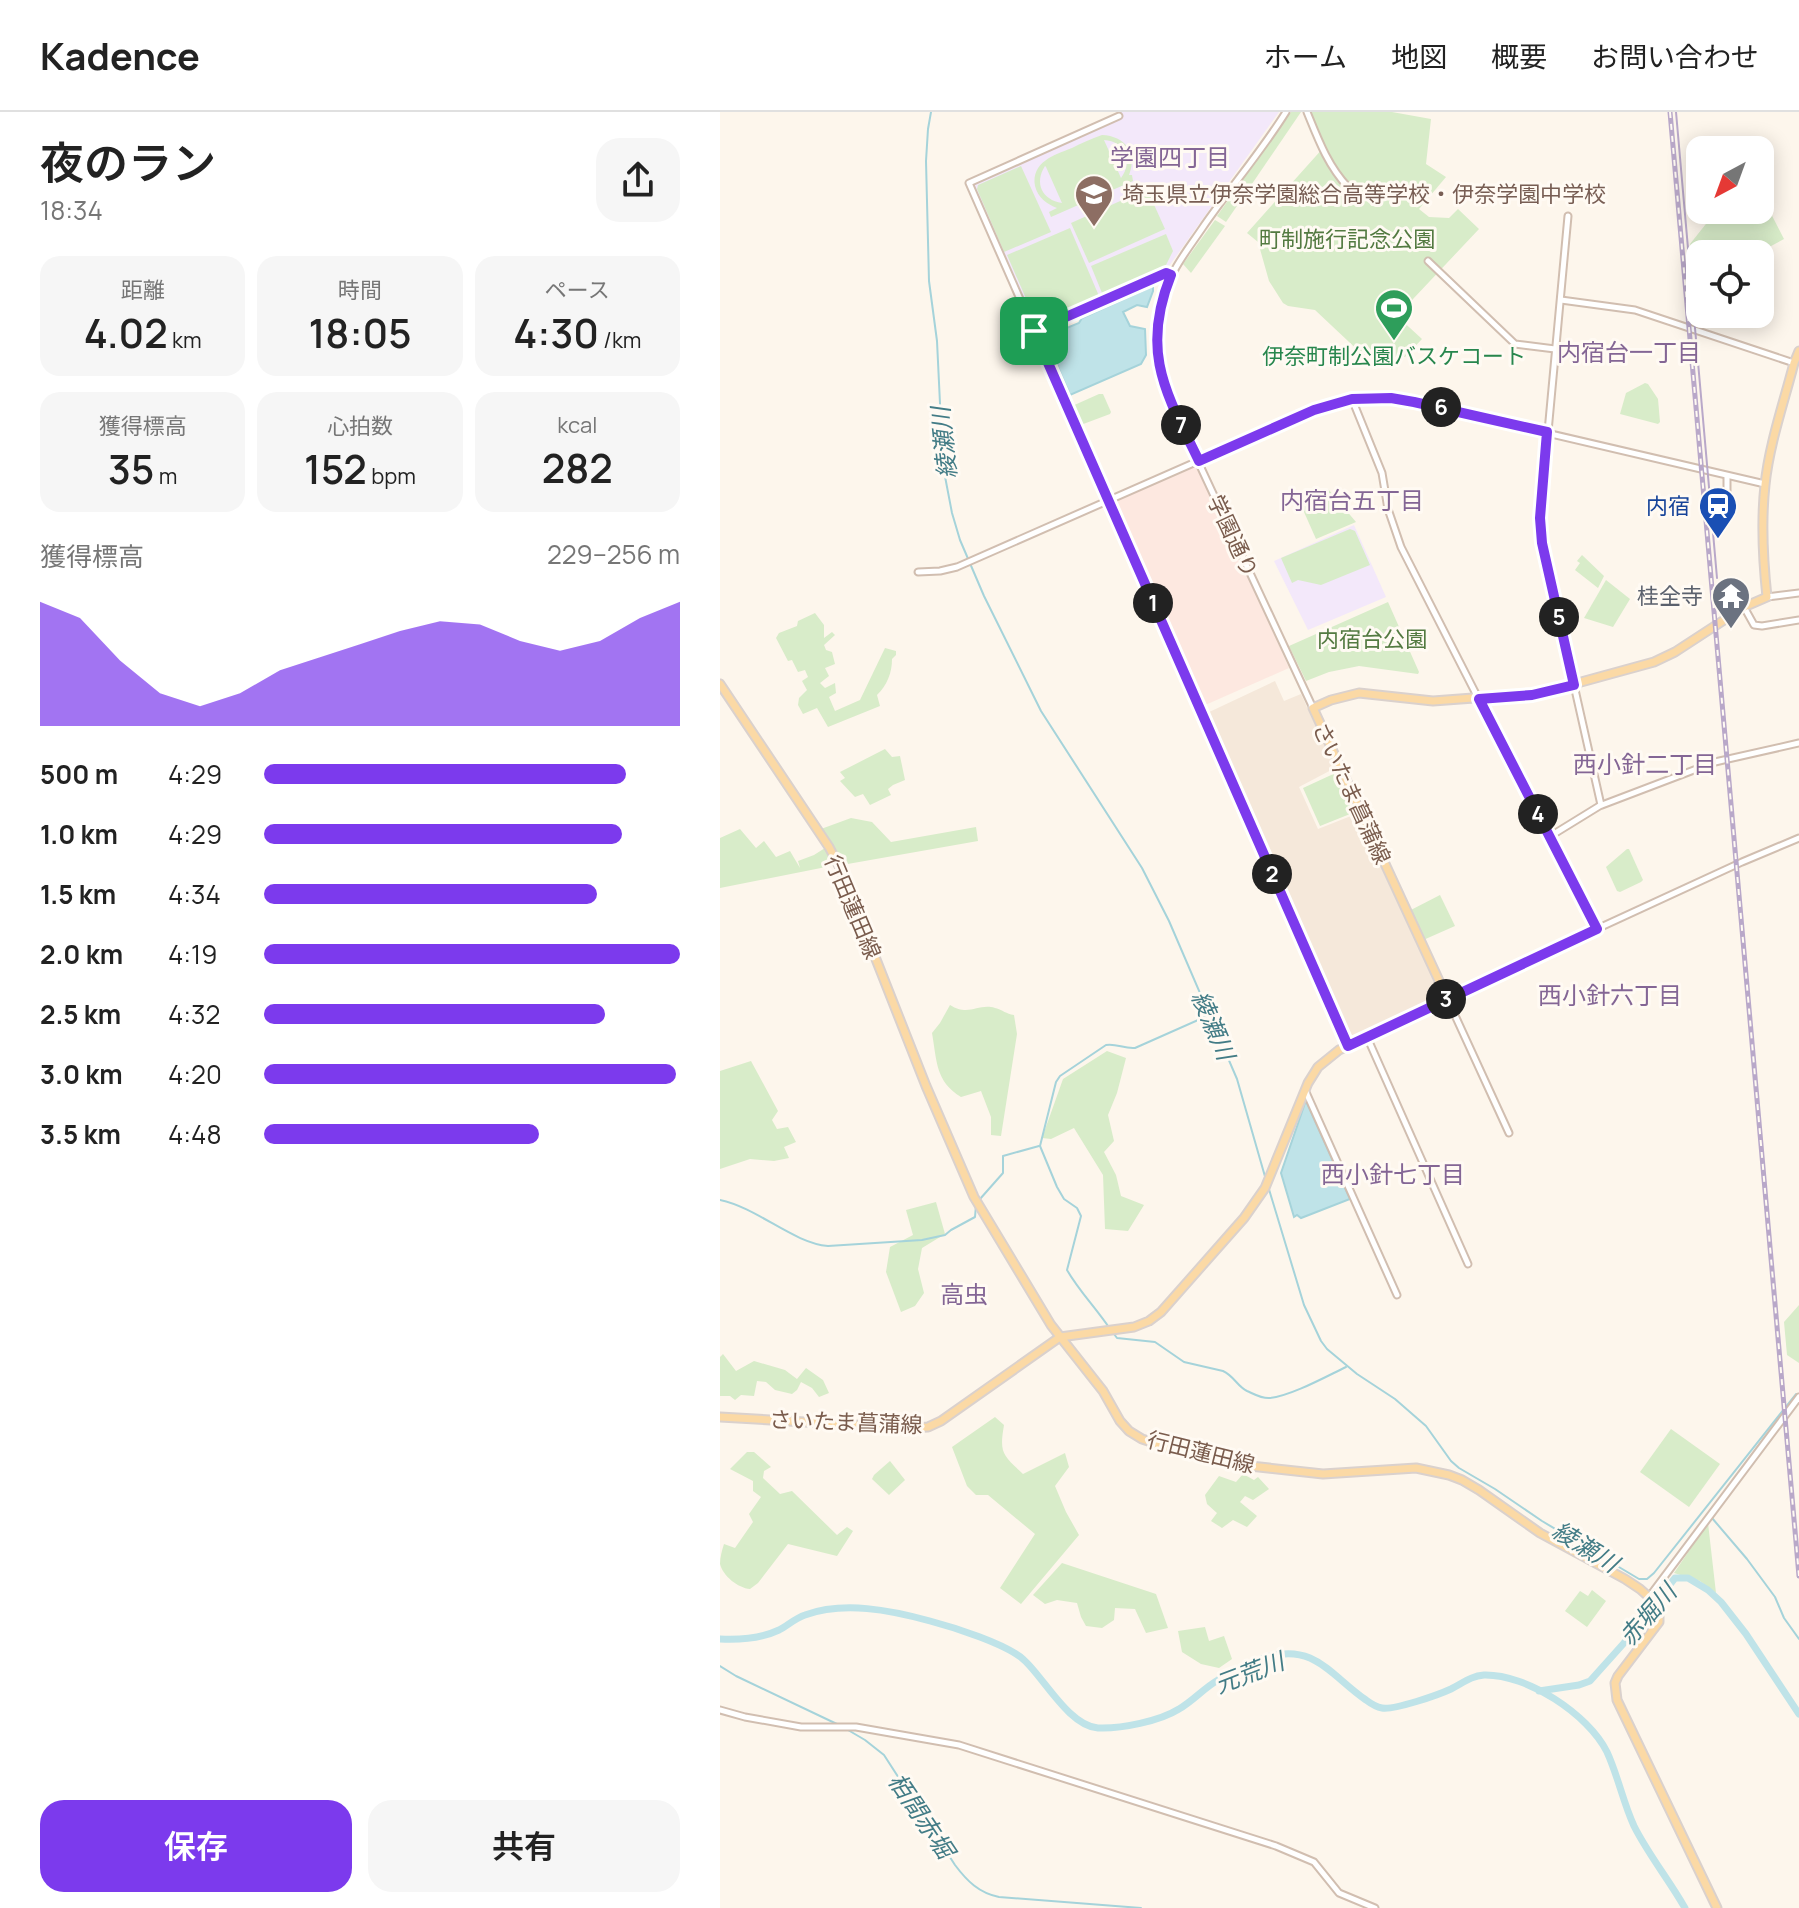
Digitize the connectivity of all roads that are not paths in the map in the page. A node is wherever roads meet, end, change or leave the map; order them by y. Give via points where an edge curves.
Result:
1 (1286, 112) edge
2 (1307, 112) edge
3 (1119, 116) dead end
4 (1348, 187) dead end
5 (1568, 216) dead end
6 (1428, 261) dead end
7 (1171, 275) junction
8 (1561, 300) junction
9 (1034, 331) junction
10 (1555, 349) junction
11 (1799, 351) edge
12 (1794, 363) junction
13 (1352, 399) junction
14 (1547, 432) junction
15 (1199, 461) junction
16 (1727, 476) junction
17 (1765, 484) junction
18 (1108, 501) junction
19 (1722, 501) dead end
20 (918, 572) dead end
21 (1799, 593) edge
22 (1767, 597) junction
23 (1744, 607) junction
24 (1799, 620) edge
25 (720, 684) edge
26 (1574, 685) junction
27 (1479, 699) junction
28 (1313, 708) junction
29 (1799, 743) edge
30 (1601, 805) junction
31 (1549, 837) junction
32 (1799, 838) edge
33 (1597, 929) junction
34 (1447, 998) junction
35 (1367, 1037) junction
36 (1348, 1046) junction
37 (1305, 1090) junction
38 (1509, 1133) dead end
39 (1468, 1264) dead end
40 (1397, 1295) dead end
41 (1060, 1337) junction
42 (1799, 1397) edge
43 (720, 1417) edge
44 (1650, 1598) junction
45 (720, 1710) edge
46 (1375, 1908) edge
47 (1717, 1908) edge

1 - 7 street, 学園通り
2 - 4 street via 1324,154
3 - 9 street via 969,183
5 - 8 street
6 - 10 street via 1515,344
7 - 9 street
7 - 15 street, 学園通り via 1157,324 1158,365
8 - 10 street
8 - 12 street via 1635,310
9 - 18 street
10 - 14 street
11 - 12 main road
12 - 17 main road
13 - 14 street via 1391,398
13 - 15 street via 1314,410
13 - 27 street via 1382,473 1401,547
14 - 16 street
14 - 26 street via 1542,543
15 - 18 street
15 - 28 street, 学園通り
16 - 17 street
16 - 19 street
17 - 22 main road via 1762,550
18 - 20 street via 968,562
18 - 36 street
21 - 22 street
22 - 23 main road, さいたま菖蒲線
23 - 24 street via 1754,625
23 - 26 main road, さいたま菖蒲線 via 1654,662
25 - 41 main road, 行田蓮田線 via 840,868 964,1177
26 - 27 main road, さいたま菖蒲線
26 - 30 street
27 - 28 main road, さいたま菖蒲線 via 1433,701 1359,693
27 - 31 street
28 - 34 main road, さいたま菖蒲線
29 - 30 street via 1715,762
30 - 31 street
31 - 33 street
32 - 33 street
33 - 34 street
34 - 35 main road
34 - 38 street
35 - 36 main road
35 - 39 street
36 - 37 main road via 1318,1067
37 - 40 street
37 - 41 main road, さいたま菖蒲線 via 1265,1188 1155,1317 1134,1327
41 - 43 main road, さいたま菖蒲線 via 928,1427
41 - 44 main road, 行田蓮田線 via 1124,1426 1142,1439 1232,1464 1323,1474 1438,1471 1462,1480
42 - 44 street
44 - 47 main road, 行田蓮田線 via 1657,1625 1618,1676 1617,1700
45 - 46 street via 788,1725 856,1727 959,1745 1276,1846 1314,1862 1339,1893

